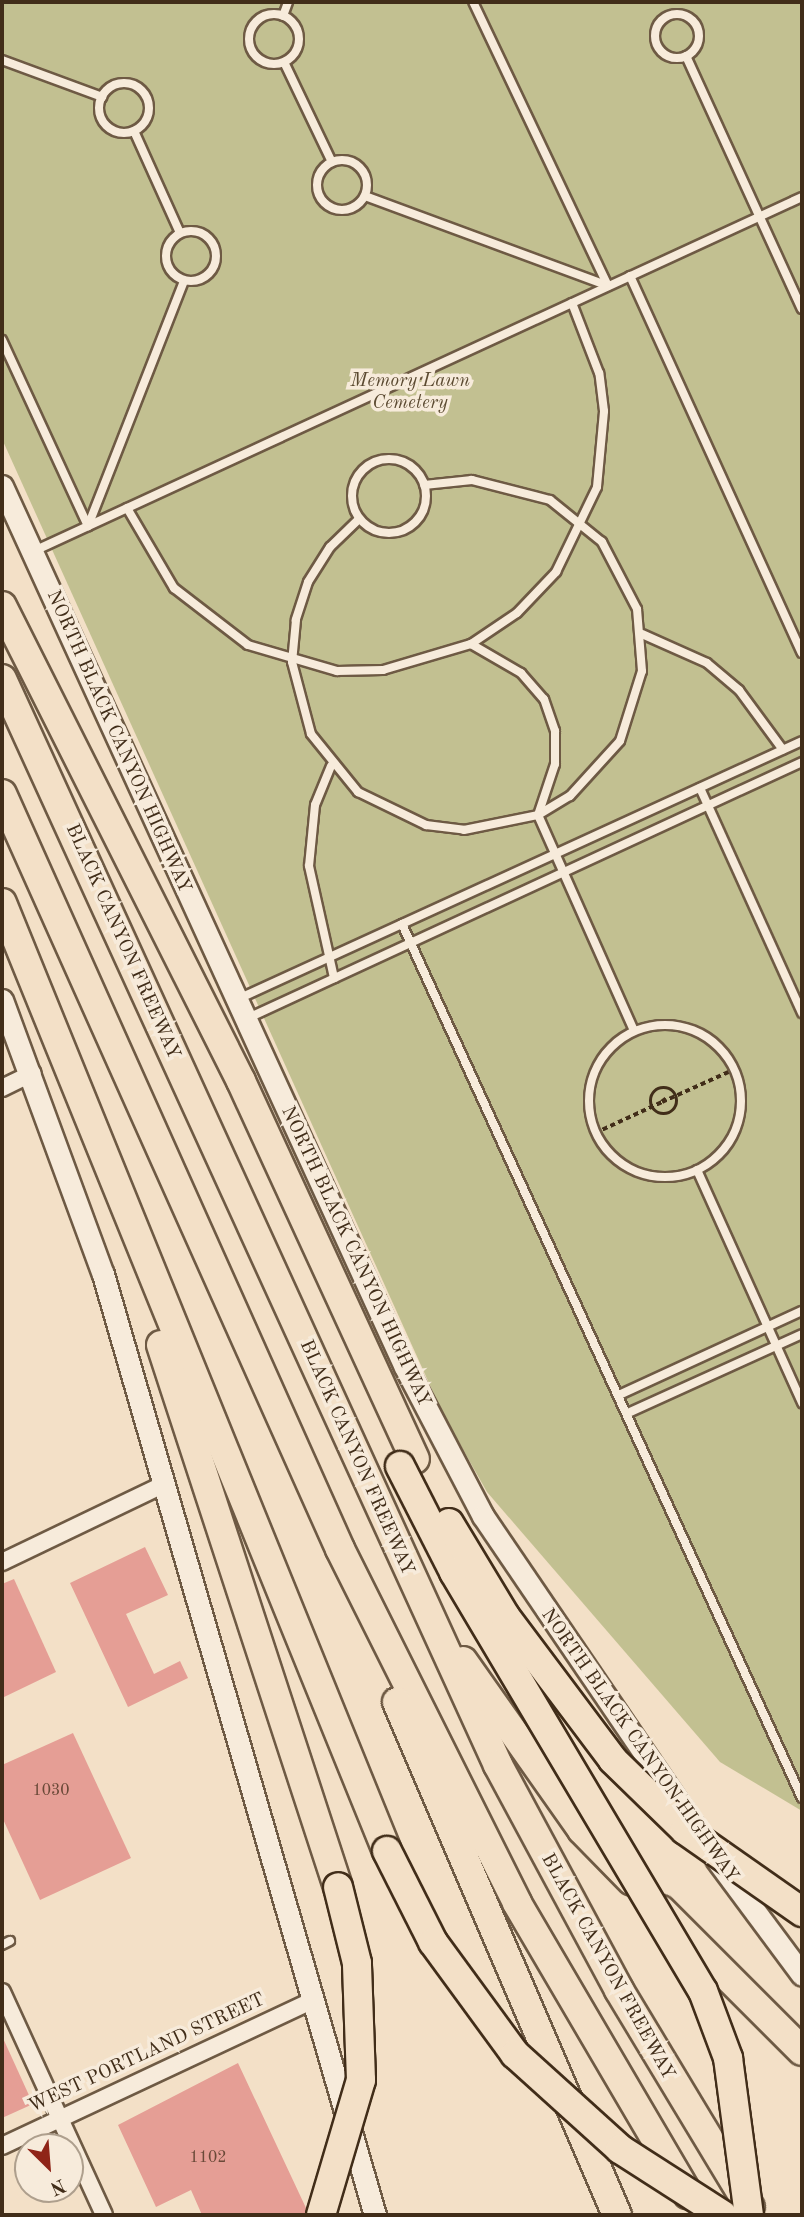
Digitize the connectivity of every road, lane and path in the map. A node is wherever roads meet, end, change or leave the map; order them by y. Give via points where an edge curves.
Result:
1 (288, 2) edge
2 (473, 2) edge
3 (283, 16) junction
4 (686, 56) junction
5 (2, 60) edge
6 (284, 62) junction
7 (102, 97) junction
8 (134, 131) junction
9 (332, 162) junction
10 (365, 196) junction
11 (802, 197) edge
12 (760, 217) junction
13 (180, 233) junction
14 (630, 276) junction
15 (184, 281) junction
16 (608, 286) junction
17 (572, 303) junction
18 (802, 309) edge
19 (2, 340) edge
20 (424, 485) junction
21 (2, 486) edge
22 (127, 508) junction
23 (359, 519) junction
24 (584, 523) junction
25 (88, 526) junction
26 (32, 552) junction
27 (2, 606) edge
28 (642, 634) junction
29 (471, 644) junction
30 (802, 653) edge
31 (292, 662) junction
32 (2, 679) edge
33 (802, 741) edge
34 (783, 750) junction
35 (802, 762) edge
36 (331, 766) junction
37 (700, 788) junction
38 (2, 794) edge
39 (708, 805) junction
40 (538, 815) junction
41 (556, 854) junction
42 (564, 872) junction
43 (2, 903) edge
44 (402, 924) junction
45 (411, 943) junction
46 (326, 959) junction
47 (334, 978) junction
48 (2, 1000) edge
49 (239, 1010) junction
50 (802, 1013) edge
51 (634, 1031) junction
52 (733, 1070) junction
53 (33, 1073) junction
54 (2, 1088) edge
55 (676, 1095) junction
56 (652, 1106) junction
57 (595, 1133) junction
58 (697, 1170) junction
59 (124, 1207) junction
60 (802, 1311) edge
61 (768, 1327) junction
62 (802, 1334) edge
63 (777, 1346) junction
64 (619, 1395) junction
65 (802, 1403) edge
66 (628, 1413) junction
67 (408, 1462) junction
68 (165, 1484) junction
69 (340, 1549) junction
70 (2, 1562) edge
71 (422, 1604) junction
72 (802, 1798) edge
73 (802, 1912) edge
74 (802, 1975) edge
75 (2, 1992) edge
76 (311, 2001) junction
77 (802, 2051) edge
78 (60, 2119) junction
79 (2, 2146) edge
80 (104, 2215) edge
81 (321, 2215) edge
82 (375, 2215) edge
83 (617, 2215) edge
84 (700, 2215) edge
85 (723, 2215) edge
86 (749, 2215) edge
87 (755, 2215) edge

1 - 3 lane
2 - 16 lane
3 - 6 lane via 299,34 297,51
3 - 6 lane via 260,19 249,40 261,61
4 - 4 lane via 699,40 698,27 682,14 669,16 656,31 657,44 673,57
4 - 12 lane
5 - 7 lane
6 - 9 lane
7 - 8 lane via 106,125
7 - 8 lane via 120,83 143,90 149,113
8 - 13 lane
9 - 10 lane via 360,167
9 - 10 lane via 317,183 328,206 345,211
10 - 16 lane
11 - 12 lane
12 - 14 lane
12 - 18 lane
13 - 15 lane via 167,246 166,263
13 - 15 lane via 203,234 216,253 207,275
14 - 16 lane
14 - 30 lane
15 - 25 lane
16 - 17 lane
17 - 22 lane
17 - 24 lane via 588,336 604,411 604,450
19 - 25 lane
20 - 23 lane via 425,506 406,529 376,531
20 - 23 lane via 400,461 367,466 351,497
20 - 24 lane via 472,480 512,485
21 - 26 main road, NORTH BLACK CANYON HIGHWAY
22 - 25 lane
22 - 31 lane via 160,569 208,621
23 - 31 lane via 330,547 308,582
24 - 28 lane via 629,585
24 - 29 lane via 541,589
25 - 26 lane
26 - 49 main road, NORTH BLACK CANYON HIGHWAY
27 - 67 highway via 242,1081
28 - 34 lane via 707,663 766,721
28 - 40 lane via 642,671 620,741 570,796
29 - 31 lane via 383,670
29 - 40 lane via 521,673 544,699 555,731 555,764
31 - 36 lane via 311,734
32 - 71 highway, BLACK CANYON FREEWAY
33 - 34 lane
34 - 37 lane
35 - 39 lane
36 - 40 lane via 380,806 426,825 464,830
36 - 46 lane via 314,805 309,866
37 - 39 lane
37 - 41 lane
38 - 69 highway
39 - 42 lane
39 - 50 lane
40 - 41 lane
41 - 42 lane
41 - 44 lane
42 - 45 lane
42 - 51 lane
43 - 59 highway
44 - 45 lane
44 - 46 lane
45 - 47 lane
45 - 64 lane
46 - 47 lane
46 - 49 lane
47 - 49 lane
48 - 53 main road
49 - 74 main road, NORTH BLACK CANYON HIGHWAY via 405,1367 483,1516 574,1657
51 - 52 lane via 686,1028 710,1039
51 - 57 lane via 598,1063 589,1110
52 - 55 path
52 - 58 lane via 741,1108 734,1133
53 - 54 street
53 - 68 main road via 103,1274
55 - 56 path
55 - 56 path via 659,1088
55 - 56 path via 676,1106 667,1114
56 - 57 path
57 - 58 lane via 618,1160 650,1176
58 - 61 lane
59 - 81 highway, bridge via 151,1312 338,1887 357,1963 361,2080
59 - 85 highway, bridge via 387,1851 433,1942 515,2054 599,2133
60 - 61 lane
61 - 63 lane
61 - 64 lane
62 - 63 lane
63 - 65 lane
63 - 66 lane
64 - 66 lane
66 - 72 lane
67 - 73 highway, bridge via 505,1616 612,1760 685,1830
67 - 86 highway, bridge via 454,1572 703,1991 728,2058
68 - 70 street
68 - 76 main road
69 - 83 highway via 396,1700
69 - 84 highway via 517,1903
71 - 77 highway via 582,1829
71 - 87 highway, BLACK CANYON FREEWAY via 569,1902
75 - 78 street
76 - 78 street, WEST PORTLAND STREET
76 - 82 main road
78 - 79 street, WEST PORTLAND STREET
78 - 80 street

